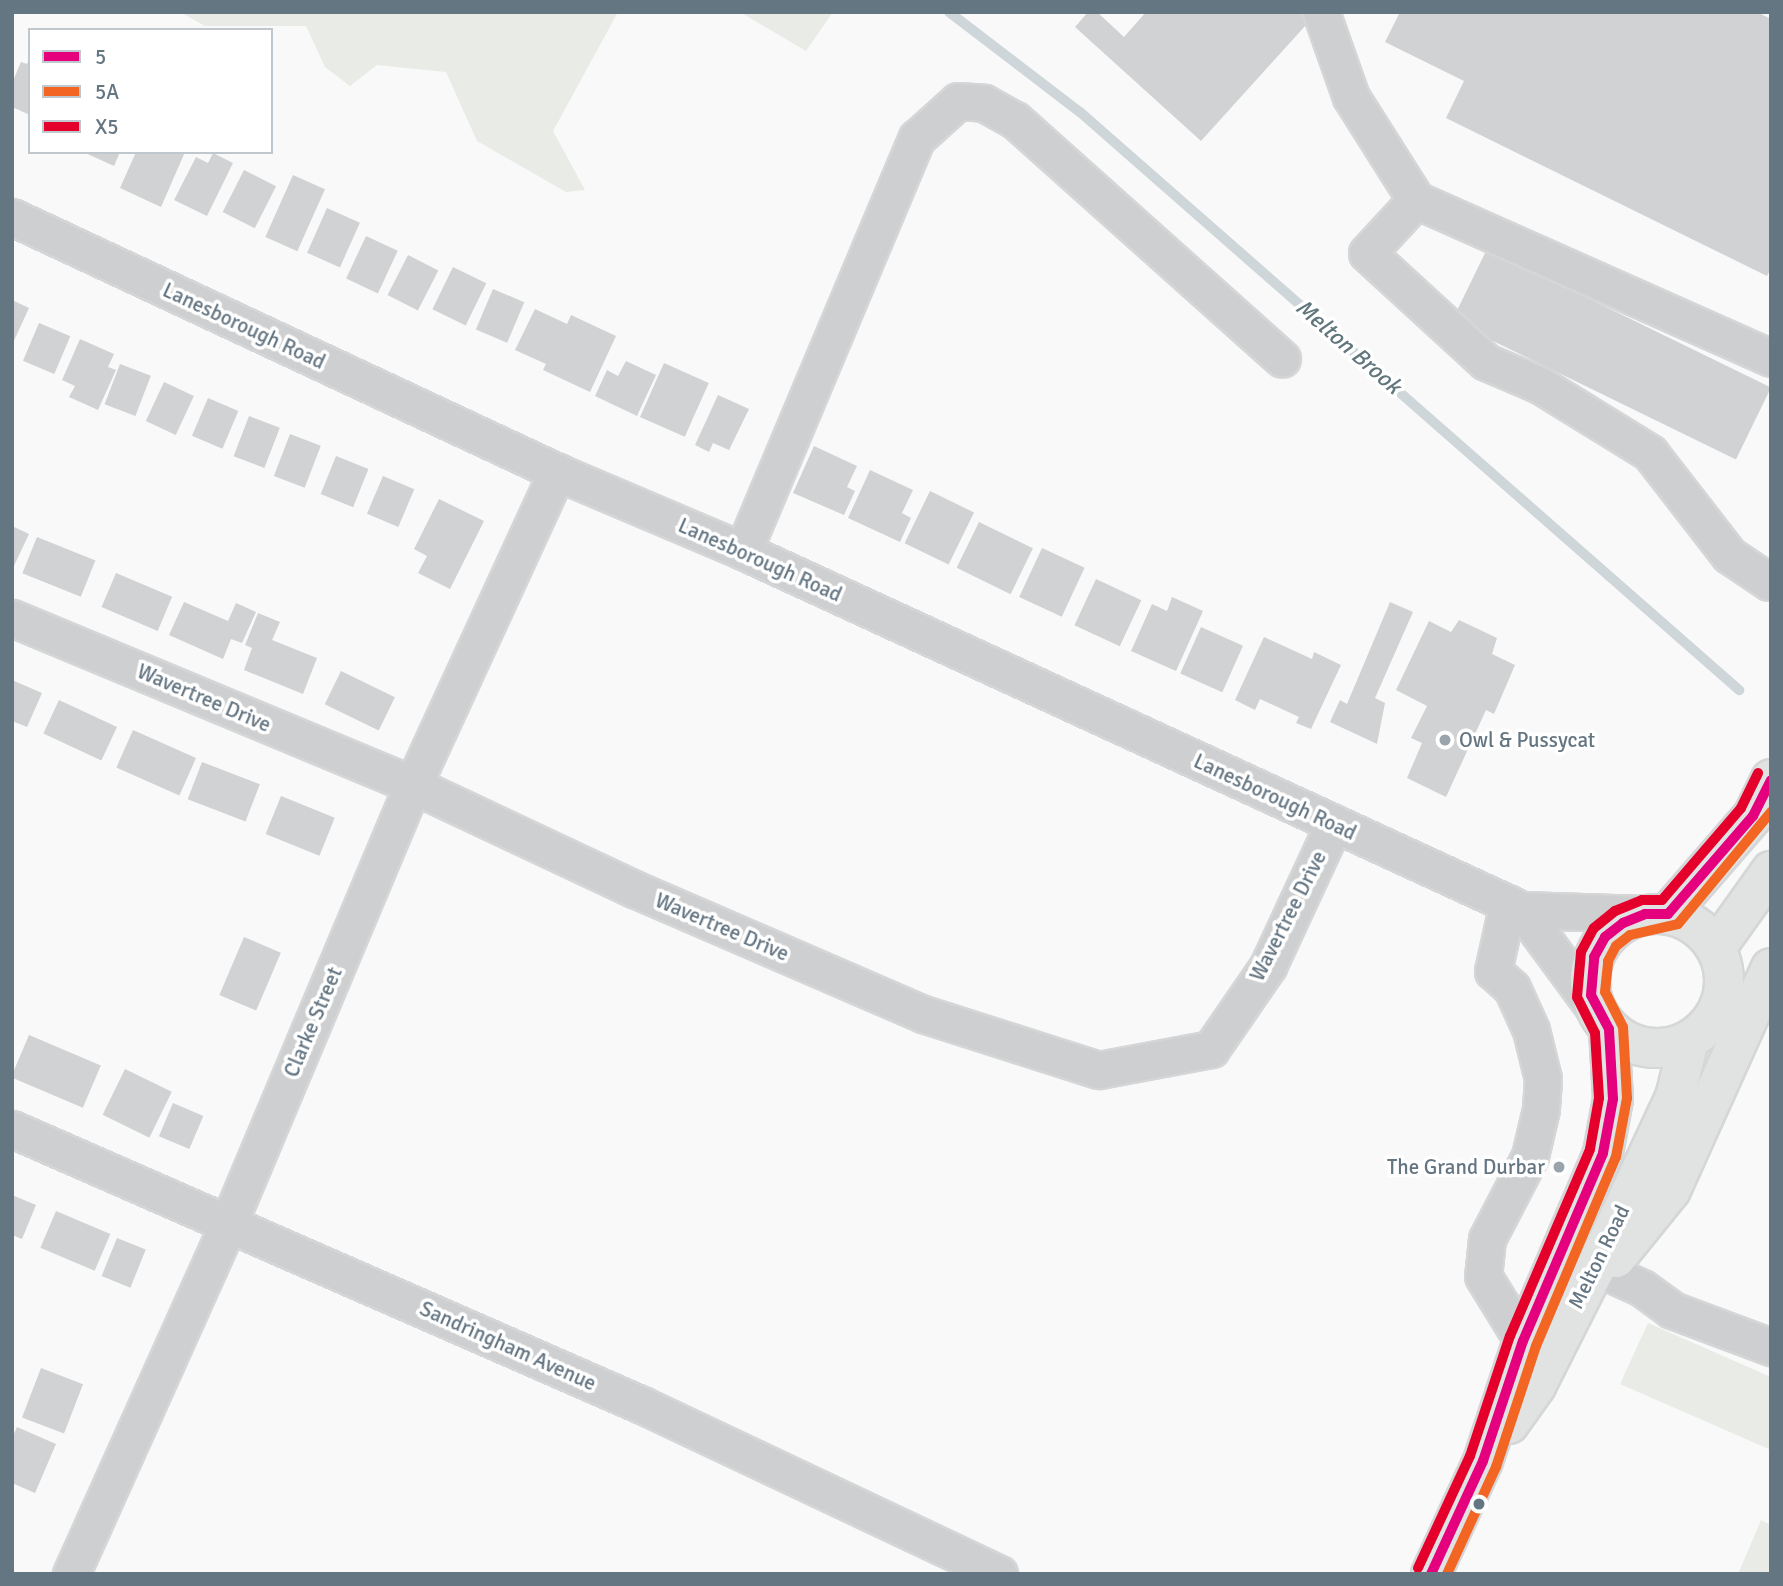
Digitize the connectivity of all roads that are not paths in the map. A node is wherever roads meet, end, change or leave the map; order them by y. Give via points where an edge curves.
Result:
1 (1321, 12) edge
2 (1416, 200) junction
3 (12, 217) edge
4 (1771, 358) edge
5 (1282, 359) dead end
6 (557, 472) junction
7 (743, 551) junction
8 (1771, 578) edge
9 (12, 618) edge
10 (1771, 779) edge
11 (413, 785) junction
12 (1334, 824) junction
13 (1771, 871) edge
14 (1515, 907) junction
15 (1657, 914) junction
16 (1716, 948) junction
17 (1771, 968) edge
18 (1604, 1021) junction
19 (1689, 1041) junction
20 (12, 1129) edge
21 (229, 1222) junction
22 (1601, 1269) junction
23 (1523, 1341) junction
24 (1771, 1347) edge
25 (1483, 1461) junction
26 (71, 1574) edge
27 (999, 1574) edge
28 (1431, 1574) edge

1 - 2 street via 1351,97
2 - 4 street
2 - 8 street via 1367,253 1486,362 1540,385 1650,453 1729,555 1769,582
3 - 6 street, Lanesborough Road
5 - 7 street via 1015,120 984,103 958,101 917,138
6 - 7 street, Lanesborough Road
6 - 11 street, Clarke Street
7 - 12 street, Lanesborough Road
9 - 11 street, Wavertree Drive
10 - 15 main road via 1753,816
11 - 12 street, Wavertree Drive via 634,889 923,1014 1099,1070 1211,1049 1268,966
11 - 21 street, Clarke Street
12 - 14 street, Lanesborough Road
13 - 16 main road
14 - 15 street, Lanesborough Road
14 - 18 street, Lanesborough Road
14 - 23 street via 1493,971 1512,988 1531,1030 1543,1079 1530,1156 1487,1239 1483,1276
15 - 16 main road via 1688,921
15 - 18 main road via 1623,923 1605,937 1594,957 1590,976
16 - 19 main road via 1723,968 1721,1000 1705,1028
17 - 22 main road via 1671,1190
18 - 19 main road via 1644,1048 1668,1048
18 - 23 main road, Melton Road via 1613,1099 1604,1153
19 - 22 main road, Melton Road via 1675,1097
20 - 21 street, Sandringham Avenue
21 - 26 street, Clarke Street
21 - 27 street, Sandringham Avenue via 642,1405
22 - 24 street via 1672,1310
22 - 25 main road, Melton Road via 1579,1301 1536,1386
23 - 25 main road, Melton Road
25 - 28 main road, Melton Road

